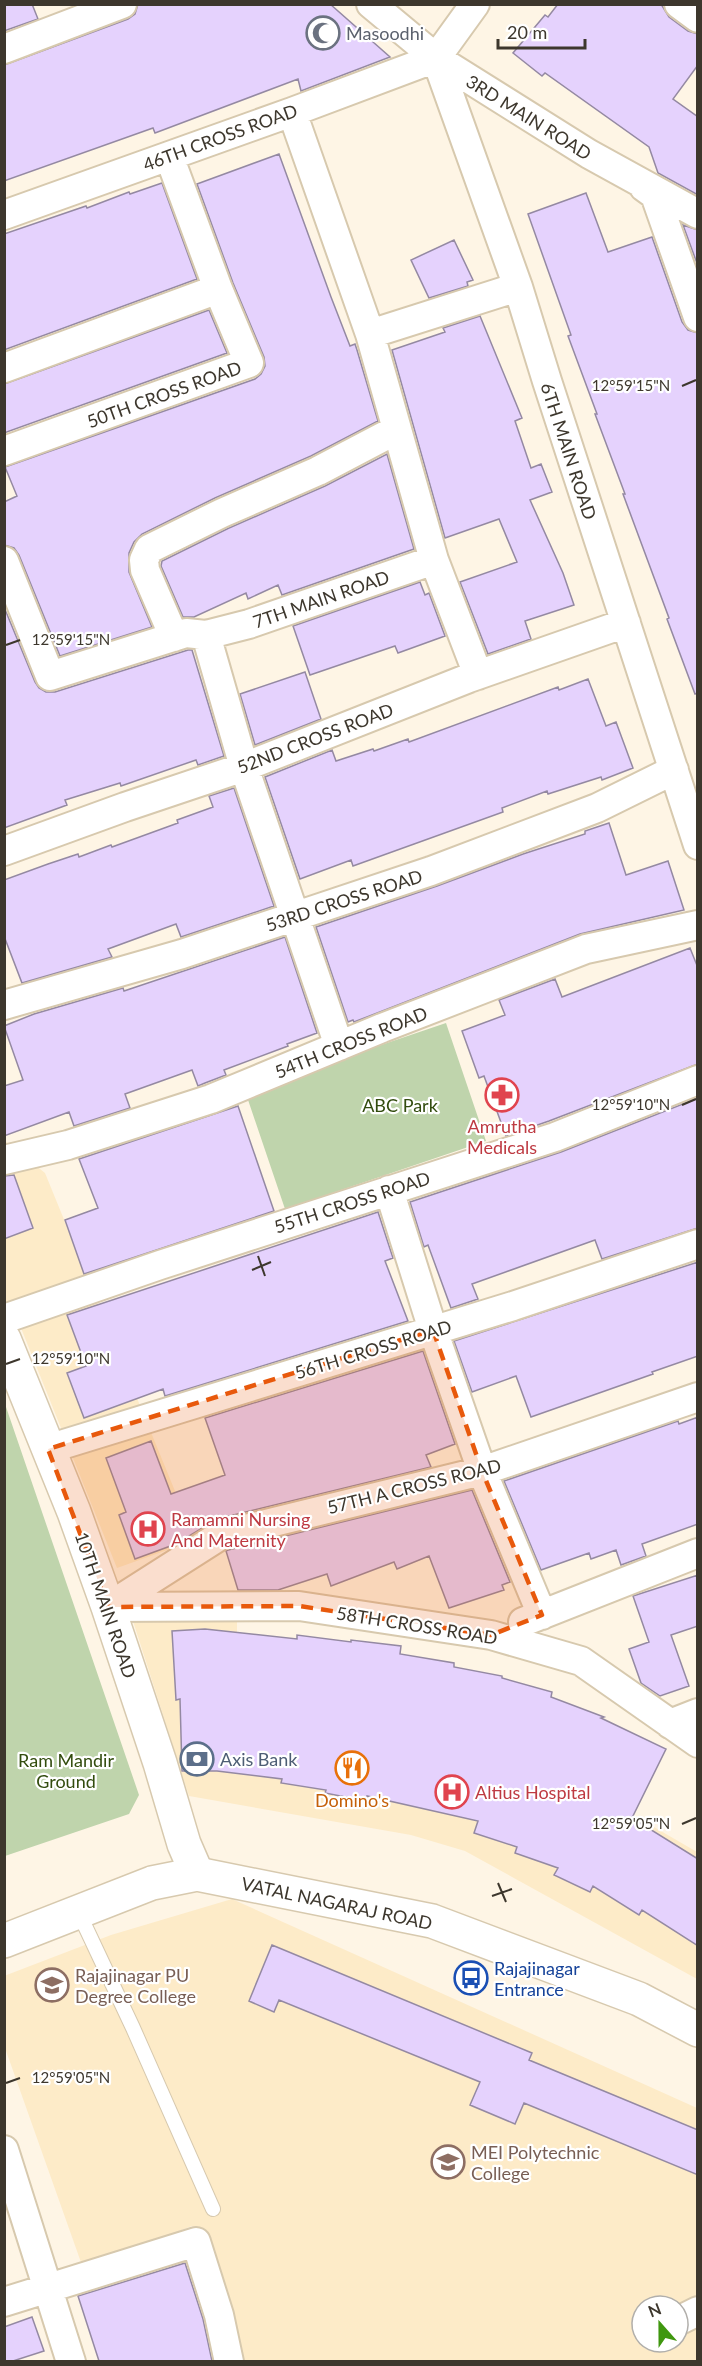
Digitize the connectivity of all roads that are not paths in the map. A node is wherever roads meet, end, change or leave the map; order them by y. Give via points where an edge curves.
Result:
1 (122, 4) edge
2 (371, 4) edge
3 (475, 4) edge
4 (679, 4) edge
5 (698, 18) edge
6 (4, 49) edge
7 (436, 58) junction
8 (292, 112) junction
9 (169, 156) junction
10 (637, 182) junction
11 (698, 214) edge
12 (4, 215) edge
13 (519, 287) junction
14 (218, 289) junction
15 (698, 317) edge
16 (370, 334) junction
17 (4, 368) edge
18 (396, 429) junction
19 (4, 451) edge
20 (434, 560) junction
21 (4, 561) edge
22 (626, 623) junction
23 (206, 635) junction
24 (174, 637) junction
25 (478, 675) junction
26 (244, 767) junction
27 (674, 770) junction
28 (698, 845) edge
29 (4, 851) edge
30 (295, 916) junction
31 (698, 925) edge
32 (4, 1005) edge
33 (339, 1046) junction
34 (698, 1080) edge
35 (4, 1160) edge
36 (389, 1190) junction
37 (698, 1244) edge
38 (433, 1330) junction
39 (5, 1336) edge
40 (698, 1397) edge
41 (48, 1449) junction
42 (482, 1472) junction
43 (698, 1553) edge
44 (108, 1607) junction
45 (542, 1615) junction
46 (491, 1635) junction
47 (698, 1713) edge
48 (670, 1724) junction
49 (698, 1743) edge
50 (197, 1874) junction
51 (78, 1911) junction
52 (4, 1941) edge
53 (698, 2030) edge
54 (4, 2150) edge
55 (213, 2209) dead end
56 (48, 2288) junction
57 (4, 2302) edge
58 (71, 2361) edge
59 (229, 2361) edge

1 - 6 street
2 - 7 street, 3RD MAIN ROAD
3 - 7 street
4 - 5 street
7 - 8 street, 46TH CROSS ROAD
7 - 10 street, 3RD MAIN ROAD
7 - 13 street, 6TH MAIN ROAD
8 - 9 street, 46TH CROSS ROAD
8 - 16 street
9 - 12 street, 46TH CROSS ROAD
9 - 14 street, 50TH CROSS ROAD
10 - 11 street, 3RD MAIN ROAD
10 - 15 street via 655,195
13 - 16 street
13 - 22 street, 6TH MAIN ROAD
14 - 17 street
14 - 19 street, 50TH CROSS ROAD via 249,363
16 - 18 street
18 - 20 street
18 - 24 street via 318,471 149,549 145,570
20 - 23 street, 7TH MAIN ROAD
20 - 25 street
21 - 24 street, 7TH MAIN ROAD via 50,676
22 - 25 street, 52ND CROSS ROAD
22 - 27 street, 6TH MAIN ROAD
23 - 24 street, 7TH MAIN ROAD via 186,633
23 - 26 street
25 - 26 street, 52ND CROSS ROAD
26 - 29 street, 52ND CROSS ROAD
26 - 30 street
27 - 28 street, 6TH MAIN ROAD
27 - 30 street, 53RD CROSS ROAD via 597,808 442,867
30 - 32 street, 53RD CROSS ROAD via 182,954
30 - 33 street
31 - 33 street, 54TH CROSS ROAD via 586,949
33 - 35 street, 54TH CROSS ROAD via 211,1099 68,1145
34 - 36 street, 55TH CROSS ROAD via 555,1137
36 - 38 street
36 - 39 street, 55TH CROSS ROAD via 160,1265
37 - 38 street, 56TH CROSS ROAD
38 - 41 street, 56TH CROSS ROAD
38 - 42 street
39 - 41 main road, 10TH MAIN ROAD
40 - 42 street, 57TH A CROSS ROAD
41 - 44 main road, 10TH MAIN ROAD
42 - 44 street, 57TH A CROSS ROAD via 221,1535
42 - 45 street
43 - 45 street
44 - 46 street, 58TH CROSS ROAD via 299,1606
44 - 50 main road, 10TH MAIN ROAD
45 - 46 street
46 - 48 street, 58TH CROSS ROAD via 581,1660
47 - 48 street
48 - 49 street, 58TH CROSS ROAD
50 - 51 main road, VATAL NAGARAJ ROAD via 152,1883
50 - 53 main road, VATAL NAGARAJ ROAD via 432,1921 639,1999
51 - 52 main road, VATAL NAGARAJ ROAD
51 - 55 lane
54 - 56 street
56 - 57 street
56 - 58 street
56 - 59 street via 196,2242

